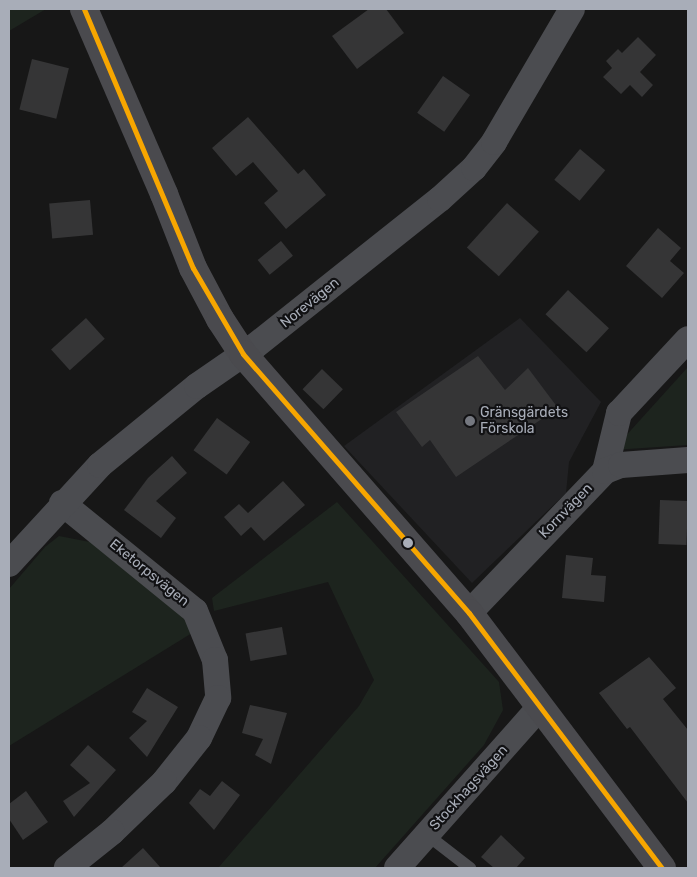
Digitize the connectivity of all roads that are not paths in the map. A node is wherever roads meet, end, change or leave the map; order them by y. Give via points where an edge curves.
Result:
1 (84, 9) edge
2 (572, 9) edge
3 (688, 340) edge
4 (243, 354) junction
5 (688, 460) edge
6 (605, 471) junction
7 (62, 503) junction
8 (9, 564) edge
9 (469, 613) junction
10 (540, 707) junction
11 (426, 834) junction
12 (68, 868) edge
13 (397, 868) edge
14 (470, 868) edge
15 (662, 868) edge

1 - 4 street via 154,168 193,268
2 - 4 street, Norevägen via 494,142 474,168 440,199
3 - 6 street via 620,413
4 - 7 street, Norevägen via 197,386 115,453
4 - 9 street
5 - 6 street via 621,465
6 - 9 street, Kornvägen
7 - 8 street, Norevägen
7 - 12 street, Eketorpsvägen via 195,611 216,660 218,698 199,738 164,782 112,832
9 - 10 street
10 - 11 street, Stockhagsvägen
10 - 15 street
11 - 13 street, Stockhagsvägen
11 - 14 lane

